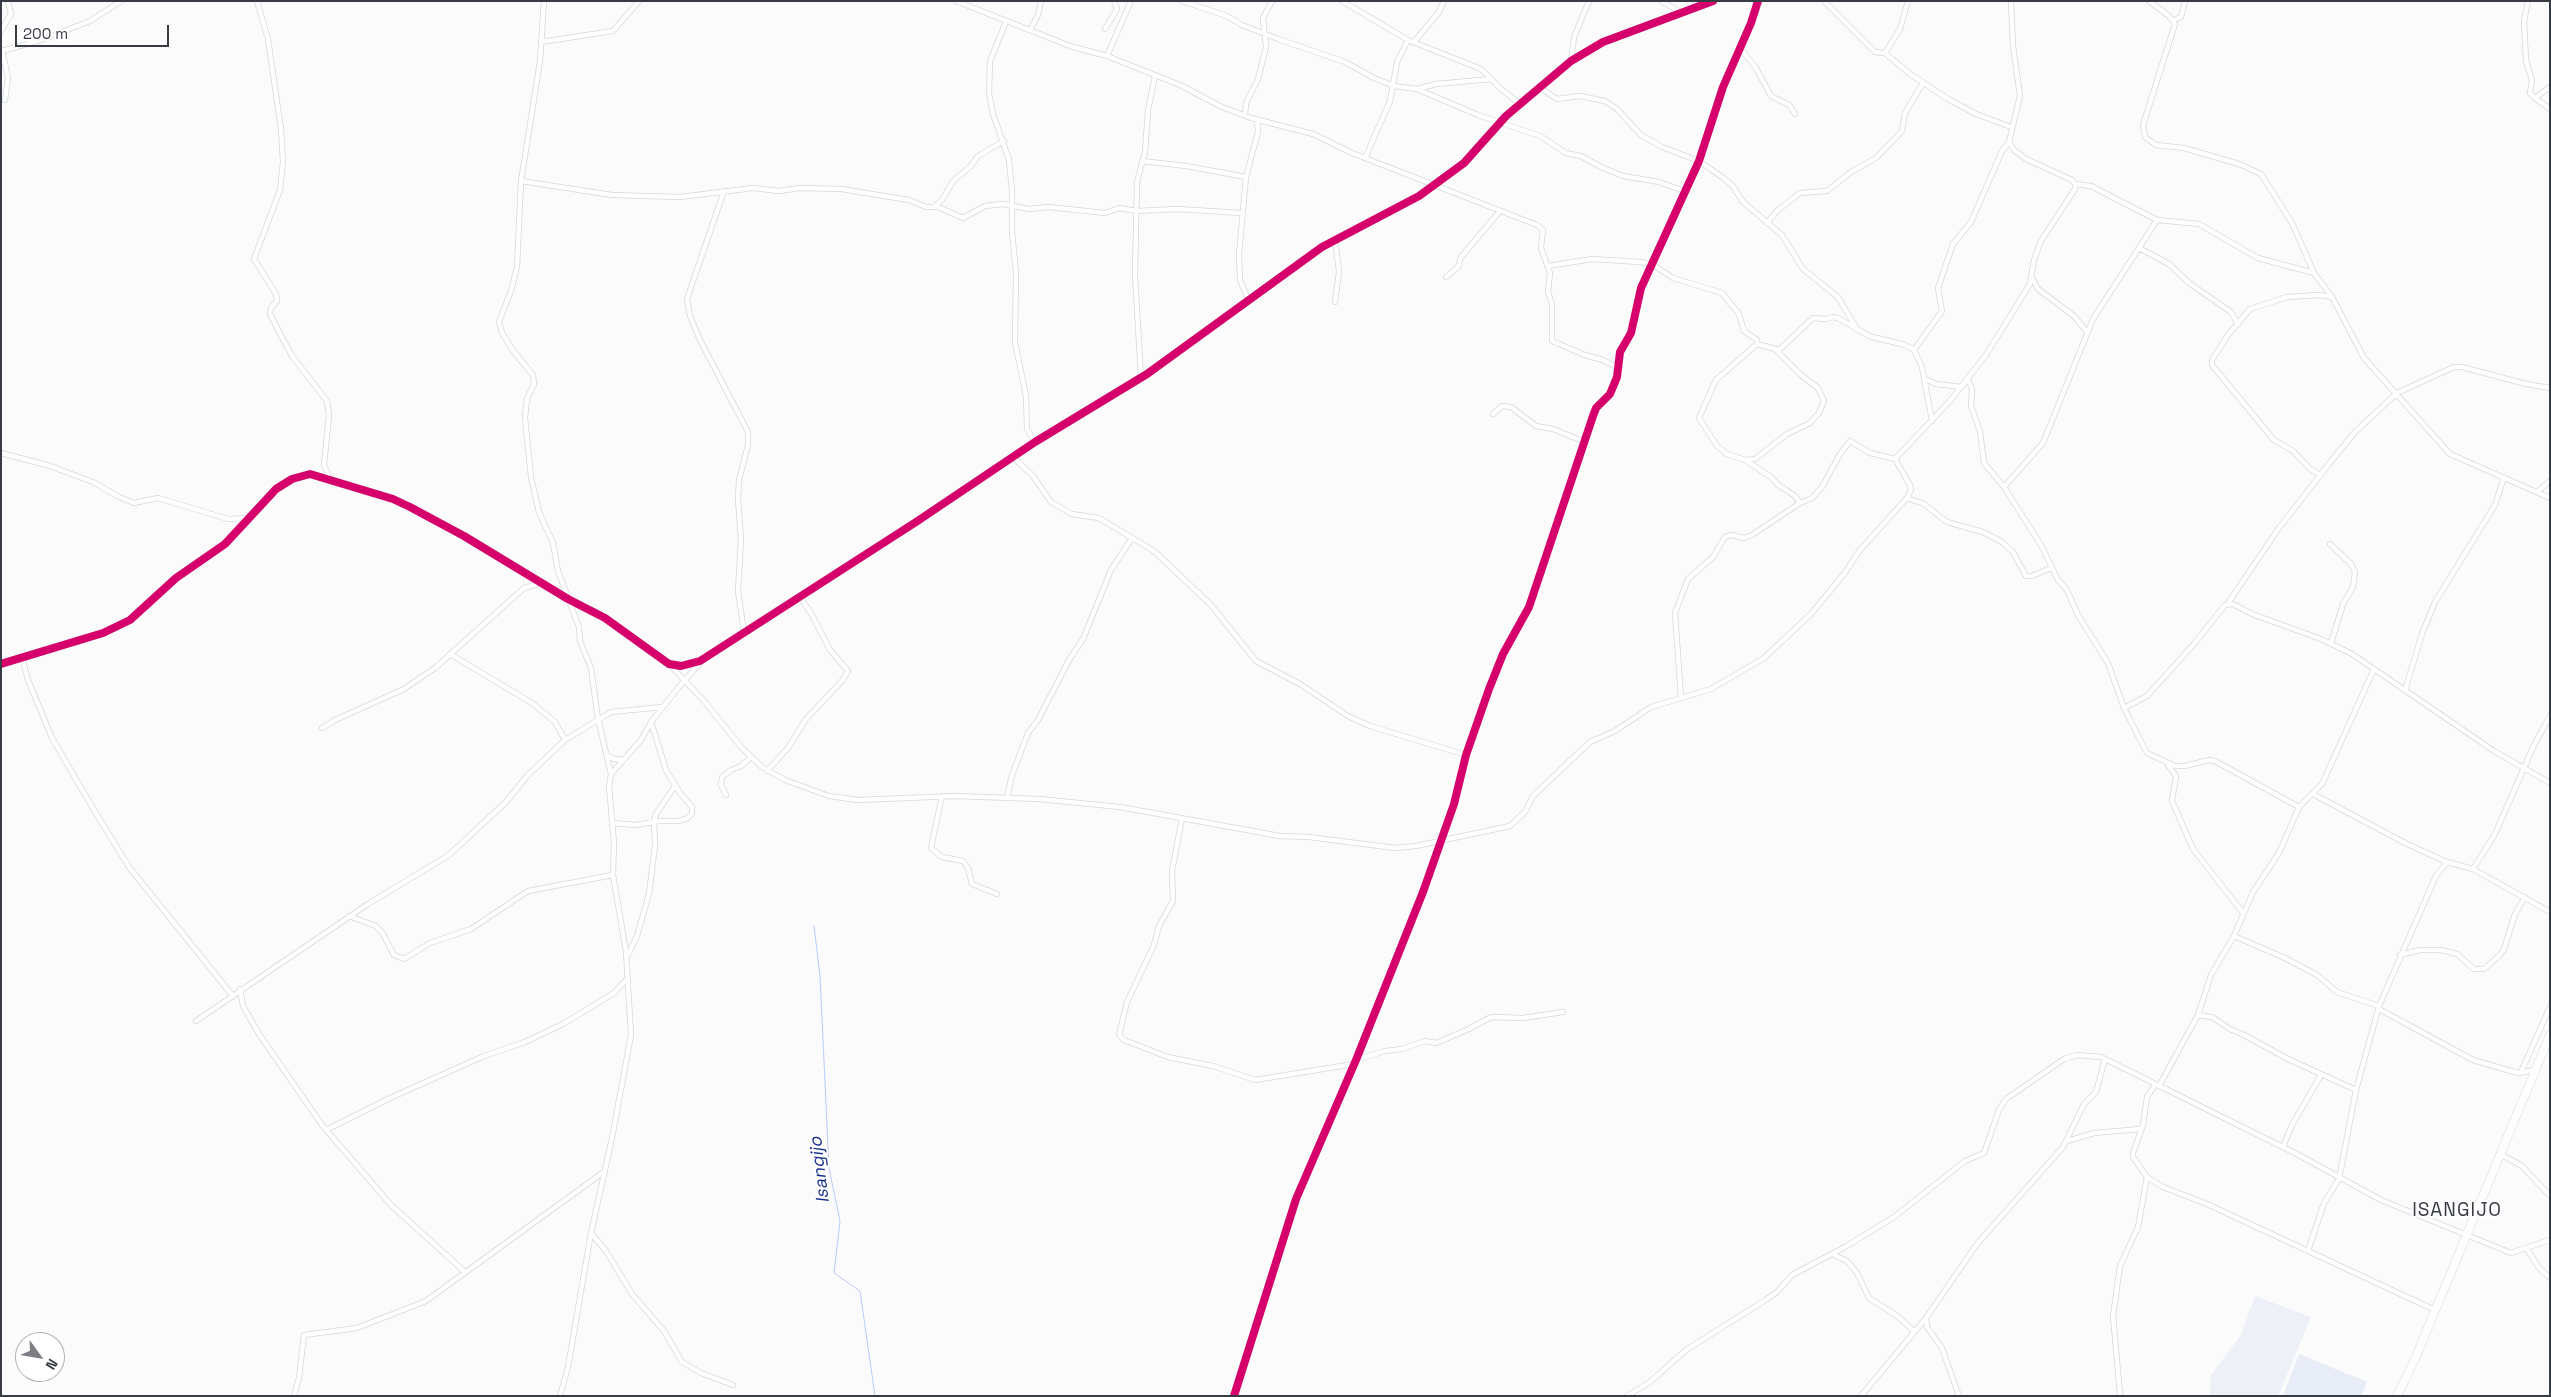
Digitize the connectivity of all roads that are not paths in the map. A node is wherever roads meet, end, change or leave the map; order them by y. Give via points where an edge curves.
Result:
1 (8, 1) edge
2 (121, 1) edge
3 (257, 1) edge
4 (544, 1) edge
5 (639, 1) edge
6 (956, 1) edge
7 (1041, 1) edge
8 (1114, 1) edge
9 (1131, 1) edge
10 (1182, 1) edge
11 (1272, 1) edge
12 (1342, 1) edge
13 (1444, 1) edge
14 (1589, 1) edge
15 (1661, 1) edge
16 (1713, 1) edge
17 (1758, 1) edge
18 (1824, 1) edge
19 (1908, 1) edge
20 (2011, 1) edge
21 (2149, 1) edge
22 (2185, 1) edge
23 (2528, 1) edge
24 (1682, 13) junction
25 (2174, 20) junction
26 (1006, 22) junction
27 (1105, 29) dead end
28 (1030, 30) junction
29 (1, 31) edge
30 (1265, 32) junction
31 (1408, 40) junction
32 (541, 42) junction
33 (1414, 42) junction
34 (1740, 48) junction
35 (2, 50) edge
36 (1885, 53) junction
37 (1107, 56) junction
38 (1571, 61) junction
39 (1155, 76) junction
40 (1491, 79) junction
41 (1922, 83) junction
42 (1394, 86) junction
43 (2550, 86) edge
44 (1538, 87) junction
45 (1417, 89) junction
46 (2535, 98) junction
47 (5, 100) dead end
48 (1520, 104) junction
49 (2550, 110) edge
50 (1795, 114) dead end
51 (1245, 115) junction
52 (1257, 120) junction
53 (1501, 122) junction
54 (2011, 127) junction
55 (1004, 141) junction
56 (2009, 142) junction
57 (1368, 157) junction
58 (1142, 161) junction
59 (1699, 161) junction
60 (1246, 177) junction
61 (521, 180) junction
62 (1434, 184) junction
63 (2075, 184) junction
64 (724, 191) junction
65 (1684, 191) junction
66 (1012, 205) junction
67 (934, 207) junction
68 (1137, 211) junction
69 (1500, 211) junction
70 (1242, 212) junction
71 (2158, 220) junction
72 (1767, 223) junction
73 (1335, 240) junction
74 (2139, 248) junction
75 (1652, 264) junction
76 (1548, 266) junction
77 (2314, 273) junction
78 (1446, 277) dead end
79 (2032, 278) junction
80 (2332, 297) junction
81 (1248, 299) junction
82 (1335, 302) dead end
83 (2238, 324) junction
84 (1857, 329) junction
85 (2087, 332) junction
86 (1758, 344) junction
87 (1775, 349) junction
88 (1914, 350) junction
89 (1619, 368) junction
90 (1141, 377) junction
91 (1925, 379) junction
92 (1968, 380) junction
93 (1962, 387) junction
94 (2550, 388) edge
95 (2396, 393) junction
96 (1492, 414) dead end
97 (1932, 421) junction
98 (1035, 442) junction
99 (1585, 442) junction
100 (1, 453) edge
101 (1013, 457) junction
102 (1896, 459) junction
103 (1745, 460) junction
104 (2320, 475) junction
105 (2504, 477) junction
106 (330, 479) junction
107 (2550, 481) edge
108 (2004, 487) junction
109 (2537, 492) junction
110 (1907, 498) junction
111 (2550, 498) edge
112 (1800, 503) junction
113 (248, 518) junction
114 (1132, 538) junction
115 (2330, 544) dead end
116 (2051, 568) junction
117 (542, 582) junction
118 (800, 597) junction
119 (568, 599) junction
120 (2228, 603) junction
121 (744, 632) junction
122 (2330, 643) junction
123 (450, 654) junction
124 (22, 658) junction
125 (705, 659) junction
126 (1, 664) edge
127 (669, 664) junction
128 (2374, 669) junction
129 (683, 681) junction
130 (2405, 690) junction
131 (1681, 697) junction
132 (663, 707) junction
133 (2124, 708) junction
134 (2550, 716) edge
135 (598, 719) junction
136 (651, 722) junction
137 (322, 728) dead end
138 (565, 740) junction
139 (606, 754) junction
140 (1466, 755) junction
141 (751, 757) junction
142 (623, 760) junction
143 (2167, 764) junction
144 (2524, 769) junction
145 (767, 771) junction
146 (611, 774) junction
147 (2550, 783) edge
148 (675, 786) junction
149 (2313, 794) junction
150 (726, 795) dead end
151 (942, 796) junction
152 (1007, 797) junction
153 (2299, 807) junction
154 (1182, 818) junction
155 (654, 822) junction
156 (613, 823) junction
157 (1442, 841) junction
158 (2441, 859) junction
159 (2447, 862) junction
160 (2441, 868) junction
161 (2473, 869) junction
162 (613, 875) junction
163 (997, 894) dead end
164 (2525, 897) junction
165 (2550, 912) edge
166 (2243, 913) junction
167 (349, 916) junction
168 (2234, 936) junction
169 (2400, 955) junction
170 (627, 958) junction
171 (627, 979) junction
172 (240, 990) junction
173 (232, 995) junction
174 (2550, 1007) edge
175 (2379, 1008) junction
176 (1563, 1012) dead end
177 (2198, 1015) junction
178 (196, 1021) dead end
179 (2550, 1034) edge
180 (2105, 1059) junction
181 (1355, 1062) junction
182 (2535, 1070) junction
183 (2521, 1072) junction
184 (2321, 1075) junction
185 (2157, 1086) junction
186 (2356, 1090) junction
187 (2141, 1129) junction
188 (326, 1130) junction
189 (2065, 1142) junction
190 (2283, 1148) junction
191 (2500, 1154) junction
192 (605, 1170) junction
193 (2148, 1177) junction
194 (2339, 1179) junction
195 (2550, 1196) edge
196 (591, 1233) junction
197 (2466, 1234) junction
198 (2550, 1240) edge
199 (2526, 1249) junction
200 (2308, 1251) junction
201 (1832, 1254) junction
202 (465, 1272) junction
203 (2550, 1278) edge
204 (2435, 1310) junction
205 (1926, 1318) junction
206 (1914, 1331) junction
207 (734, 1385) dead end
208 (2120, 1394) dead end
209 (294, 1396) edge
210 (560, 1396) edge
211 (1234, 1396) edge
212 (1627, 1396) edge
213 (1861, 1396) edge
214 (1960, 1396) edge
215 (2397, 1396) edge

1 - 29 street via 11,14
2 - 35 street via 90,21
3 - 106 street via 268,39 283,162 280,190 254,259 276,294 277,301 270,314 292,356 327,401 329,415 324,465
4 - 32 street
5 - 32 street via 613,31
6 - 26 street
7 - 28 street via 1040,11
8 - 27 street via 1117,9
9 - 37 street
10 - 30 street
11 - 30 street via 1263,18
12 - 31 street
13 - 33 street
14 - 38 street via 1574,37
15 - 24 street
16 - 24 street
17 - 34 street
18 - 36 street via 1869,48
19 - 36 street via 1900,29
20 - 54 street via 2012,39 2020,96
21 - 25 street
22 - 25 street via 2181,17
23 - 46 street via 2524,21 2526,61 2532,80 2530,93
24 - 38 street via 1603,42
25 - 77 street via 2170,44 2143,125 2145,137 2156,144 2184,148 2261,174 2292,223
26 - 28 street
26 - 55 street via 989,68 990,105
28 - 37 street
30 - 42 street via 1274,38 1346,62
30 - 51 street via 1267,42 1258,79 1246,103
31 - 33 street
31 - 42 street via 1397,62
32 - 61 street
33 - 40 street via 1481,69
34 - 50 street via 1756,68 1771,96 1789,105
34 - 59 street via 1723,87
35 - 47 street via 8,78
36 - 41 street
37 - 39 street
38 - 44 street
39 - 51 street
39 - 58 street
40 - 45 street
40 - 48 street
41 - 54 street via 1976,114
41 - 72 street via 1905,112 1902,130 1876,158 1827,191 1800,193
42 - 45 street
42 - 57 street
43 - 46 street
44 - 48 street
44 - 59 street via 1557,99 1580,96 1600,99 1617,109 1645,138
45 - 53 street
46 - 49 street
48 - 53 street
51 - 52 street
52 - 57 street via 1307,132
52 - 60 street via 1258,132
53 - 62 street via 1464,163
53 - 65 street via 1540,136 1566,153 1581,156 1623,176 1659,182
54 - 56 street
55 - 66 street via 1009,160
55 - 67 street via 978,156 953,181
56 - 63 street via 2021,156
56 - 88 street via 1971,222 1952,247 1938,288 1942,310
57 - 62 street
58 - 60 street via 1191,166
58 - 68 street via 1137,182
59 - 65 street
59 - 72 street via 1732,185 1738,197
60 - 70 street
61 - 64 street via 612,195 686,197
61 - 119 street via 516,278 499,322 510,346 533,375 534,384 524,418 528,464 539,512 553,543
62 - 69 street
62 - 73 street via 1411,200
63 - 71 street via 2091,186
63 - 79 street via 2075,190 2041,241
64 - 67 street via 753,188 779,191 841,189
64 - 121 street via 687,299 700,340 748,432 738,499 741,540 738,591
65 - 75 street
66 - 67 street via 986,206 963,218
66 - 68 street via 1029,210 1049,207 1101,213 1116,208
66 - 98 street via 1016,272 1014,342 1026,396 1027,429
68 - 70 street
68 - 90 street via 1135,275
69 - 76 street via 1520,216 1542,228 1541,248
69 - 78 street via 1461,258 1456,269
70 - 81 street via 1239,271
71 - 74 street
71 - 77 street via 2200,224 2258,258
72 - 84 street via 1782,235 1803,269 1838,297
73 - 81 street
73 - 82 street via 1339,272
74 - 83 street via 2169,264 2189,283 2231,312
74 - 85 street via 2092,319
75 - 76 street via 1592,259
75 - 86 street via 1673,278 1722,293 1739,314 1744,331
75 - 89 street via 1641,288 1631,332 1620,352
76 - 89 street via 1552,341
77 - 80 street
79 - 85 street via 2038,289 2074,316
79 - 92 street
80 - 83 street via 2319,295 2277,300 2250,309
80 - 95 street via 2364,358
81 - 90 street
83 - 104 street via 2218,350 2212,365 2274,440 2293,451
84 - 87 street via 1838,318 1814,318 1786,345
84 - 88 street
85 - 108 street via 2043,443
86 - 87 street
86 - 103 street via 1716,380 1699,414 1717,446 1727,454
87 - 103 street via 1818,388 1824,401 1810,423 1787,434 1755,459
88 - 91 street
89 - 99 street via 1610,394 1595,411
90 - 98 street
91 - 93 street via 1936,384
91 - 97 street
92 - 93 street
92 - 108 street via 1984,462
93 - 97 street
94 - 95 street via 2454,367
95 - 104 street via 2355,432
95 - 105 street via 2450,454
96 - 99 street via 1502,406 1511,407 1536,426 1553,428
97 - 102 street
98 - 101 street
99 - 140 street via 1529,607 1503,654
100 - 113 street via 50,466 134,502 158,498 228,519
101 - 114 street via 1033,476 1051,502 1072,514 1099,518
101 - 118 street
102 - 110 street via 1910,485
102 - 112 street via 1870,453 1850,441 1822,486 1812,498
103 - 112 street via 1771,477
104 - 120 street
105 - 109 street
105 - 130 street via 2495,505 2435,602
106 - 113 street via 310,474 292,479 276,489
106 - 117 street via 410,507
107 - 109 street
108 - 116 street via 2041,545
109 - 111 street
110 - 116 street via 1924,504 1947,522 1983,532 2002,542 2013,552 2026,576
110 - 131 street via 1860,550 1812,614 1764,658 1711,688
112 - 131 street via 1752,535 1725,537 1713,557 1688,579 1675,613
113 - 124 street via 226,544 176,578 130,620 103,633
114 - 140 street via 1154,551 1206,599 1244,649 1262,666 1300,684 1348,716 1370,726
114 - 152 street via 1111,570 1083,639 1028,733
115 - 122 street via 2355,572 2353,587
116 - 133 street via 2108,663
117 - 119 street
117 - 123 street via 524,588
118 - 121 street
118 - 145 street via 827,646 848,671
119 - 127 street via 605,618
119 - 135 street via 591,668
120 - 122 street
120 - 133 street via 2147,696
121 - 125 street
122 - 128 street
123 - 137 street via 404,689
123 - 138 street via 532,704 555,722
124 - 126 street
124 - 173 street via 52,738 129,867
125 - 127 street via 681,666
125 - 129 street
127 - 129 street
128 - 130 street
128 - 149 street via 2322,784
129 - 132 street
129 - 141 street
130 - 144 street
131 - 157 street via 1650,707 1615,731 1584,746 1533,796 1525,812 1510,826
132 - 135 street via 614,711
132 - 136 street
133 - 143 street via 2148,753
134 - 144 street
135 - 138 street
135 - 139 street
136 - 142 street via 641,740
136 - 148 street via 666,770
138 - 167 street via 527,776 506,802 449,854
139 - 142 street via 612,759
139 - 146 street
140 - 157 street
141 - 145 street
141 - 150 street via 722,777 721,785
142 - 146 street
143 - 153 street via 2185,766 2215,761
143 - 166 street via 2176,776 2174,805 2194,849
144 - 147 street
144 - 161 street via 2495,834
145 - 151 street via 837,798
146 - 156 street
148 - 155 street via 664,799
148 - 155 street via 692,806 692,814 682,821
149 - 153 street
149 - 158 street
151 - 152 street
151 - 163 street via 931,848 942,857 963,861 972,884
152 - 154 street via 1120,807
153 - 166 street via 2279,853
154 - 157 street via 1280,836 1395,848
154 - 181 street via 1172,871 1172,901 1127,1002 1119,1035 1124,1040 1168,1057 1214,1066 1255,1080
155 - 156 street via 642,825
155 - 170 street via 655,845 649,894
156 - 162 street
157 - 181 street
158 - 159 street
158 - 160 street
159 - 160 street
159 - 161 street
160 - 169 street
161 - 164 street
162 - 167 street via 528,891 472,929 430,943 404,959 394,955 376,926
162 - 170 street
164 - 165 street
164 - 169 street via 2515,914 2504,949 2484,969 2474,969 2457,954 2441,950 2420,950
166 - 168 street
167 - 172 street
168 - 175 street via 2317,975 2344,995
168 - 177 street via 2211,975
169 - 175 street
170 - 171 street
171 - 188 street via 614,993 563,1024 390,1098
171 - 192 street via 631,1035
172 - 173 street
172 - 188 street via 243,1006 258,1034
173 - 178 street
174 - 183 street
175 - 183 street via 2473,1060
175 - 186 street
176 - 181 street via 1523,1018 1491,1017 1436,1043 1425,1041
177 - 184 street via 2212,1017
177 - 185 street
179 - 182 highway
180 - 185 street
180 - 189 street via 2096,1092 2084,1104
180 - 201 street via 2077,1055 2064,1060 2006,1099 1984,1153 1965,1161 1894,1218
181 - 211 street via 1296,1199
182 - 183 street
182 - 191 highway
184 - 186 street
184 - 190 street via 2292,1124
185 - 187 street via 2147,1097
185 - 190 street
186 - 194 street
187 - 189 street via 2094,1133
187 - 193 street via 2133,1157
188 - 202 street via 391,1205
189 - 205 street via 1977,1244
190 - 194 street
191 - 195 street via 2522,1166
191 - 197 highway
192 - 196 street
192 - 202 street
193 - 200 street via 2163,1187
193 - 208 street via 2138,1227 2120,1266 2113,1316
194 - 197 street via 2381,1200
194 - 200 street via 2324,1203
196 - 207 street via 632,1294 664,1331 682,1362
196 - 210 street via 578,1318
197 - 199 street via 2511,1252
197 - 204 highway
198 - 199 street
199 - 203 street
200 - 204 street
201 - 206 street via 1847,1261 1869,1298
201 - 212 street via 1792,1275 1777,1292 1686,1350 1650,1382
202 - 209 street via 443,1291 411,1308 357,1328 304,1335
204 - 215 highway
205 - 206 street
205 - 214 street via 1927,1327 1942,1348
206 - 213 street

